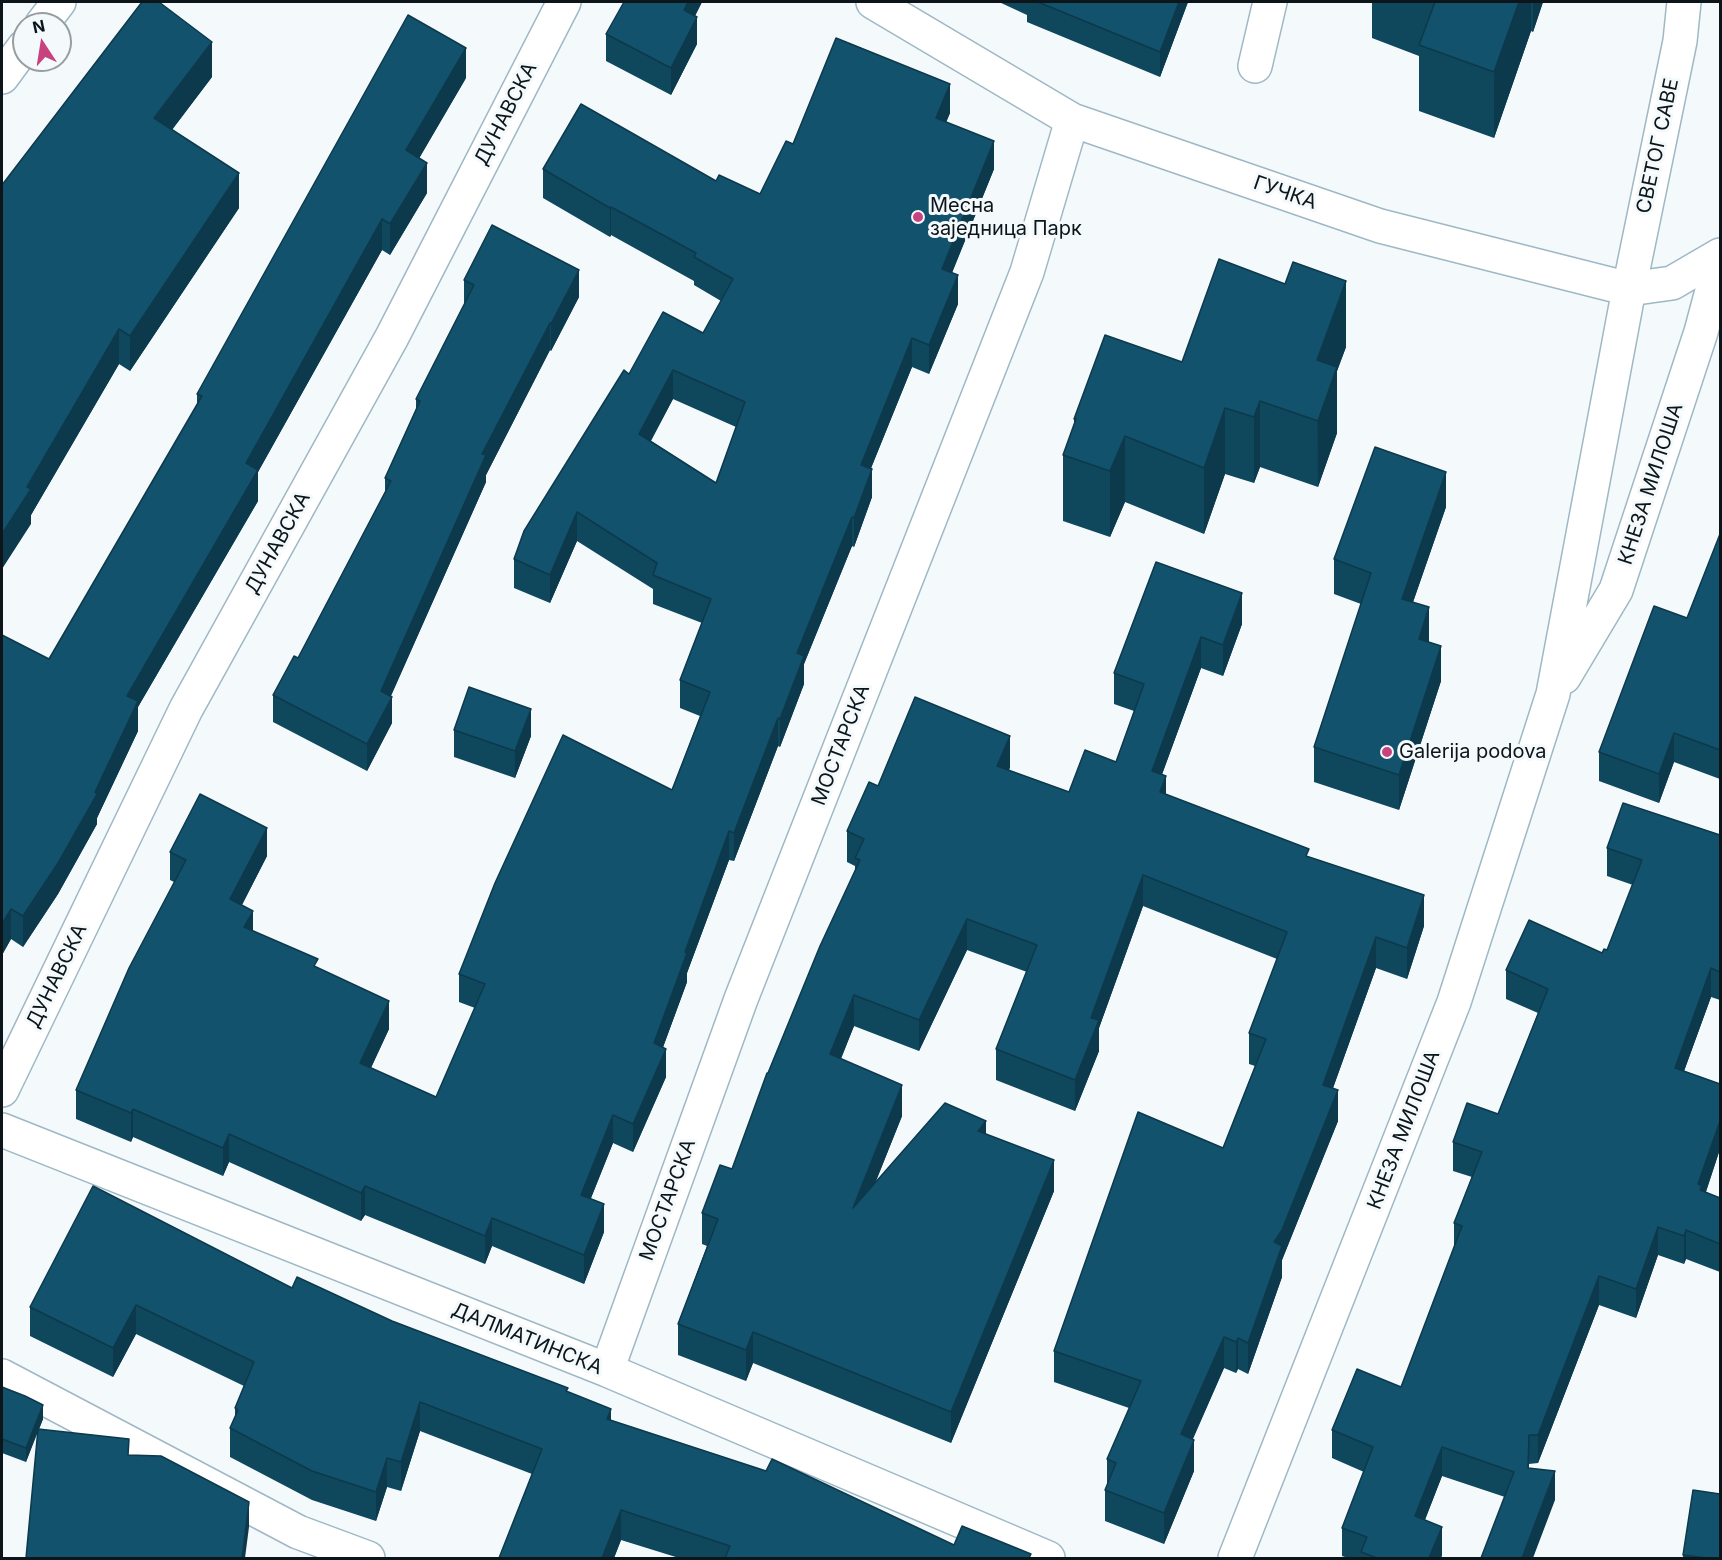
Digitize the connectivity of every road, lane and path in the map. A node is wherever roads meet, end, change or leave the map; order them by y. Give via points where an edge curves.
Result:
1 (564, 2) edge
2 (874, 2) edge
3 (1270, 2) edge
4 (1684, 2) edge
5 (12, 63) edge
6 (1255, 66) dead end
7 (2, 77) edge
8 (1072, 120) junction
9 (1720, 255) edge
10 (1720, 261) edge
11 (1629, 289) junction
12 (1553, 694) junction
13 (2, 1090) edge
14 (2, 1130) edge
15 (607, 1370) junction
16 (2, 1376) edge
17 (368, 1558) edge
18 (1048, 1558) edge
19 (1235, 1558) edge

1 - 13 street, ДУНАВСКА via 392,337 186,709
2 - 8 street, ГУЧКА
3 - 6 street
4 - 11 street, СВЕТОГ САВЕ via 1680,41
5 - 7 street
8 - 11 street, ГУЧКА via 1380,226
8 - 15 street, МОСТАРСКА via 1027,272 741,999
9 - 11 street, ГУЧКА via 1672,283
10 - 12 street, КНЕЗА МИЛОША via 1701,332 1616,590
11 - 12 street, КНЕЗА МИЛОША
12 - 19 street, КНЕЗА МИЛОША via 1454,1002
14 - 15 street, ДАЛМАТИНСКА
15 - 18 street, ДАЛМАТИНСКА
16 - 17 street via 298,1532

